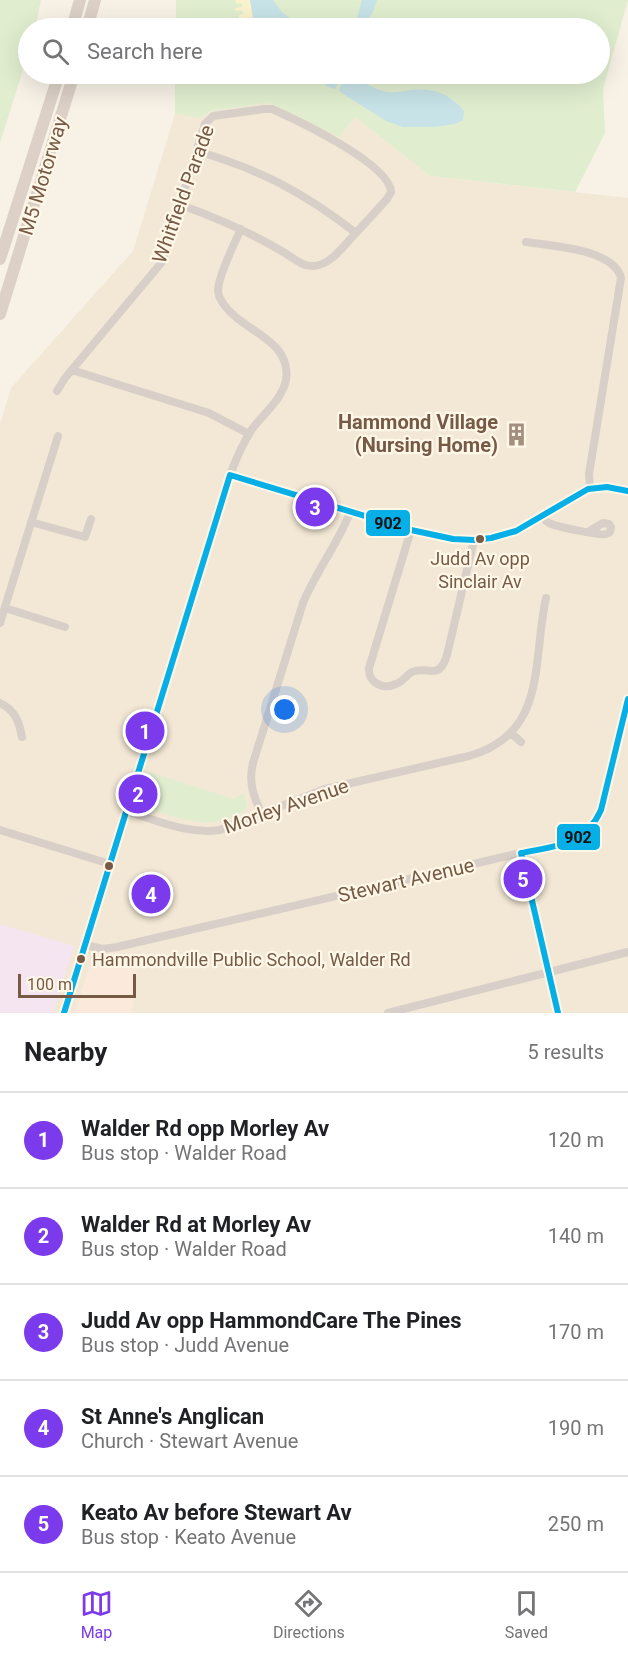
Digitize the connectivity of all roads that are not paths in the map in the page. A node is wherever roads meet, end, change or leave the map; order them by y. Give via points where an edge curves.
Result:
1 (80, 0) edge
2 (95, 0) edge
3 (75, 18) edge
4 (90, 18) edge
5 (55, 84) edge
6 (71, 84) edge
7 (197, 151) junction
8 (180, 205) junction
9 (241, 229) junction
10 (356, 233) junction
11 (526, 242) dead end
12 (0, 259) edge
13 (0, 314) edge
14 (72, 370) junction
15 (57, 391) dead end
16 (249, 434) junction
17 (57, 436) dead end
18 (230, 475) junction
19 (590, 488) junction
20 (628, 491) edge
21 (350, 512) junction
22 (542, 517) junction
23 (91, 519) dead end
24 (31, 522) junction
25 (411, 530) junction
26 (588, 532) dead end
27 (474, 540) junction
28 (546, 598) dead end
29 (5, 608) junction
30 (0, 623) edge
31 (65, 627) dead end
32 (628, 699) edge
33 (0, 703) edge
34 (510, 733) junction
35 (22, 737) dead end
36 (521, 742) dead end
37 (126, 811) junction
38 (262, 815) junction
39 (1, 833) edge
40 (521, 853) junction
41 (110, 864) junction
42 (85, 945) junction
43 (628, 952) edge
44 (548, 973) junction
45 (64, 1013) edge
46 (388, 1013) edge
47 (558, 1013) edge

1 - 3 highway
2 - 4 highway
5 - 12 highway, M5 Motorway
6 - 13 highway, M5 Motorway
7 - 8 street, Whitfield Parade
7 - 10 street via 279,182
7 - 10 street, Whitfield Parade via 207,121 216,115 268,109 315,130 373,166 390,185 387,199
8 - 9 street
8 - 14 street, Whitfield Parade via 162,262
9 - 10 street via 311,266 331,258
9 - 16 street via 220,280 219,295 234,316 275,345 286,372 279,396
11 - 19 street via 590,254 611,263 621,278 589,474
14 - 15 street, Whitfield Parade
14 - 16 street via 209,413
16 - 18 street
17 - 24 street
18 - 21 street
18 - 37 street
19 - 20 street
19 - 22 street
21 - 25 street
21 - 38 street via 303,603 253,763 251,788
22 - 26 street via 550,524
22 - 27 street via 507,535
23 - 24 street via 86,537
24 - 29 street
25 - 27 street
25 - 27 street via 369,668 376,684 397,684 412,672 431,672 443,666
28 - 34 street, Morley Avenue via 533,691 524,714
29 - 30 street
29 - 31 street
32 - 40 street, Stewart Avenue via 595,825 576,840
33 - 35 street via 16,717
34 - 36 street
34 - 38 street, Morley Avenue via 478,753 325,789
37 - 38 street, Morley Avenue via 206,832
37 - 41 street
39 - 41 street
40 - 42 street, Stewart Avenue via 117,947
40 - 44 street
41 - 42 street
42 - 45 street
43 - 44 street
44 - 46 street
44 - 47 street

